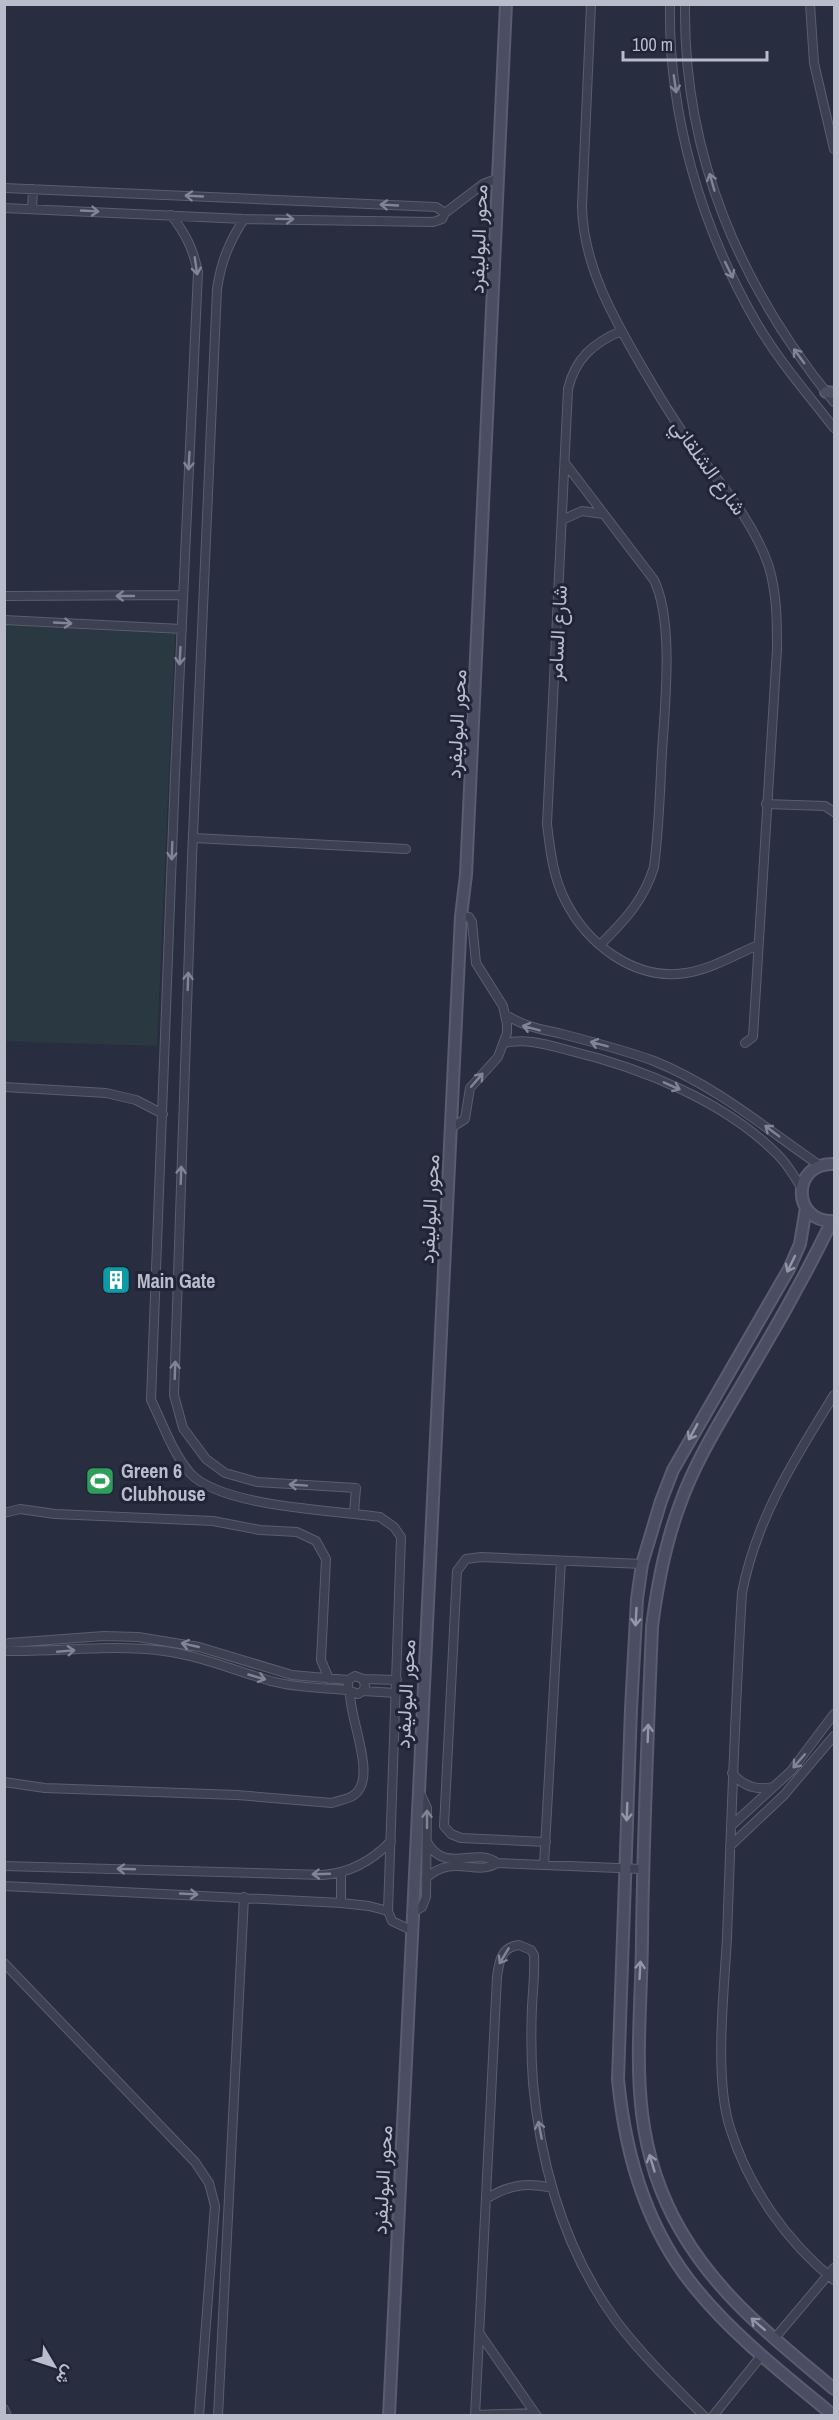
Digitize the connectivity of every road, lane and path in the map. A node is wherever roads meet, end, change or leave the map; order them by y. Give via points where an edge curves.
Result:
1 (506, 4) edge
2 (591, 4) edge
3 (670, 4) edge
4 (685, 4) edge
5 (810, 4) edge
6 (699, 129) junction
7 (684, 132) junction
8 (834, 149) edge
9 (499, 178) junction
10 (4, 188) edge
11 (33, 189) junction
12 (4, 208) edge
13 (32, 208) junction
14 (445, 213) junction
15 (171, 215) junction
16 (244, 219) junction
17 (621, 331) junction
18 (830, 392) edge
19 (834, 402) edge
20 (834, 428) edge
21 (565, 463) junction
22 (603, 514) junction
23 (562, 520) junction
24 (183, 594) junction
25 (4, 596) edge
26 (4, 620) edge
27 (182, 629) junction
28 (834, 801) edge
29 (766, 804) junction
30 (825, 806) junction
31 (834, 812) edge
32 (194, 838) junction
33 (406, 849) dead end
34 (461, 916) junction
35 (600, 945) junction
36 (758, 945) junction
37 (506, 1016) junction
38 (504, 1043) junction
39 (745, 1044) dead end
40 (4, 1088) edge
41 (163, 1114) junction
42 (451, 1128) junction
43 (834, 1162) edge
44 (819, 1166) junction
45 (802, 1189) junction
46 (806, 1208) junction
47 (833, 1221) edge
48 (834, 1395) edge
49 (4, 1513) edge
50 (354, 1513) junction
51 (561, 1560) junction
52 (642, 1564) junction
53 (164, 1640) junction
54 (6, 1647) edge
55 (164, 1651) junction
56 (321, 1660) junction
57 (280, 1672) junction
58 (311, 1678) junction
59 (329, 1679) junction
60 (363, 1679) junction
61 (348, 1680) junction
62 (397, 1680) junction
63 (278, 1683) junction
64 (355, 1692) junction
65 (396, 1693) junction
66 (834, 1714) edge
67 (834, 1736) edge
68 (732, 1773) junction
69 (4, 1782) edge
70 (775, 1787) junction
71 (418, 1789) junction
72 (731, 1826) junction
73 (391, 1841) junction
74 (427, 1842) junction
75 (546, 1842) junction
76 (730, 1846) junction
77 (473, 1862) junction
78 (544, 1865) junction
79 (4, 1866) edge
80 (625, 1869) junction
81 (642, 1869) junction
82 (341, 1872) junction
83 (426, 1878) junction
84 (4, 1886) edge
85 (244, 1897) junction
86 (341, 1903) junction
87 (387, 1911) junction
88 (412, 1913) junction
89 (411, 1930) junction
90 (4, 1963) edge
91 (552, 2188) junction
92 (486, 2199) junction
93 (834, 2268) edge
94 (832, 2278) edge
95 (480, 2334) junction
96 (774, 2339) junction
97 (762, 2355) junction
98 (832, 2387) edge
99 (817, 2402) junction
100 (4, 2409) edge
101 (536, 2414) edge
102 (7, 2415) edge
103 (199, 2415) edge
104 (218, 2415) edge
105 (389, 2415) edge
106 (475, 2415) edge
107 (704, 2415) edge
108 (713, 2415) edge
109 (834, 2415) edge

1 - 9 street, محور البوليفرد
2 - 17 street, شارع الشلقاني via 582,223 589,258
3 -> 7 street via 674,76
4 - 6 street via 688,76
5 - 8 street via 814,63
6 - 7 street
18 -> 6 street via 786,337 742,262 714,190
7 -> 20 street via 699,195 729,271 783,363
9 - 14 street via 483,184
9 - 34 street, محور البوليفرد via 475,707
10 - 11 street
11 - 13 street
14 -> 11 street via 436,207
12 - 13 street
13 -> 15 street
16 -> 14 street via 433,222
15 - 16 street
15 -> 24 street via 190,243 198,272
16 - 32 street via 225,251 217,289
17 - 21 street, شارع السامر via 592,347 574,370 568,389
17 - 29 street, شارع الشلقاني via 671,414 745,516 768,567 777,615
18 - 19 street
21 - 22 street
21 - 23 street, شارع السامر
22 - 23 street via 582,511
22 - 35 street via 654,580 663,606 666,636 654,867 629,917
23 - 35 street, شارع السامر via 546,824 564,899
24 -> 25 street
24 - 27 street
26 -> 27 street
27 -> 41 street
28 - 30 street
29 - 30 street
29 - 36 street, شارع الشلقاني
30 - 31 street
32 - 33 street
50 -> 32 street via 356,1488 257,1482 225,1473 206,1459 183,1428 174,1395
34 - 37 street via 472,922 476,963
34 - 42 street, محور البوليفرد
35 - 36 street via 632,967 664,974 705,969
36 - 39 street, شارع الشلقاني via 753,1037
37 - 38 street
44 -> 37 street via 720,1095 675,1071 611,1047 528,1028
42 -> 38 street via 463,1122 470,1088 498,1057
38 -> 45 street via 531,1040 600,1058 690,1094 778,1154
40 - 41 street via 106,1093 136,1100
41 - 50 street via 151,1400 176,1452 192,1474 220,1492 246,1500
42 - 71 street, محور البوليفرد
43 - 44 street
44 - 45 street via 807,1175
45 - 46 street
46 - 47 street via 817,1218
46 -> 52 street via 800,1244 789,1269 673,1470
81 -> 47 street via 652,1627 671,1532 706,1448 802,1283
48 - 68 street via 774,1496 747,1568 742,1593
49 - 56 street via 20,1509 213,1521 307,1535 320,1545 326,1559
50 - 62 street via 385,1520 400,1537
51 - 52 street
51 - 75 street
51 - 75 street via 474,1557 466,1559 457,1571 443,1813 447,1831 455,1837
52 -> 80 street
53 - 54 street via 104,1636
53 - 55 street
57 -> 53 street
54 -> 55 street via 54,1652 105,1647
55 -> 63 street via 211,1661
56 - 58 street
56 - 59 street
57 - 58 street
57 - 63 street
58 - 59 street
59 - 61 street
60 - 61 street via 355,1676
60 - 62 street
60 - 64 street via 365,1686
61 - 64 street
62 - 65 street
63 - 64 street
64 - 65 street
64 - 69 street via 352,1710 363,1783 351,1797 332,1803 237,1795 45,1788
65 - 73 street
66 -> 70 street
67 - 76 street via 791,1787
68 - 70 street via 747,1786
68 - 72 street
70 - 72 street
74 -> 71 street via 427,1808
71 - 88 street, محور البوليفرد
72 - 76 street
73 - 82 street via 368,1861
73 - 87 street
74 - 77 street via 444,1858
74 - 83 street
75 - 78 street
76 - 94 street via 722,2056 729,2126 760,2197 783,2228
77 - 78 street via 486,1868 497,1863
77 - 83 street via 439,1868
78 - 80 street
82 -> 79 street via 323,1875
80 - 81 street
80 - 97 street via 618,2079 631,2158 650,2211 677,2262 713,2309
96 -> 81 street via 729,2297 693,2252 667,2204 649,2153 637,2073
82 - 86 street
83 - 88 street via 424,1904
84 -> 85 street
85 - 86 street
85 - 104 street
86 - 87 street
87 - 89 street via 392,1921
88 - 89 street, محور البوليفرد
89 - 105 street, محور البوليفرد
90 - 103 street via 195,2162 209,2183 214,2206
91 - 92 street via 538,2184 511,2186
91 -> 92 street via 533,2082 534,1955 525,1946 514,1945 503,1952 498,1965
91 - 107 street via 571,2243 603,2302 651,2362
92 - 95 street
93 - 94 street
94 - 96 street
95 - 101 street
95 - 106 street
96 - 98 street
97 - 99 street
97 - 108 street
98 - 99 street
99 - 109 street
100 - 102 street
101 - 106 street

